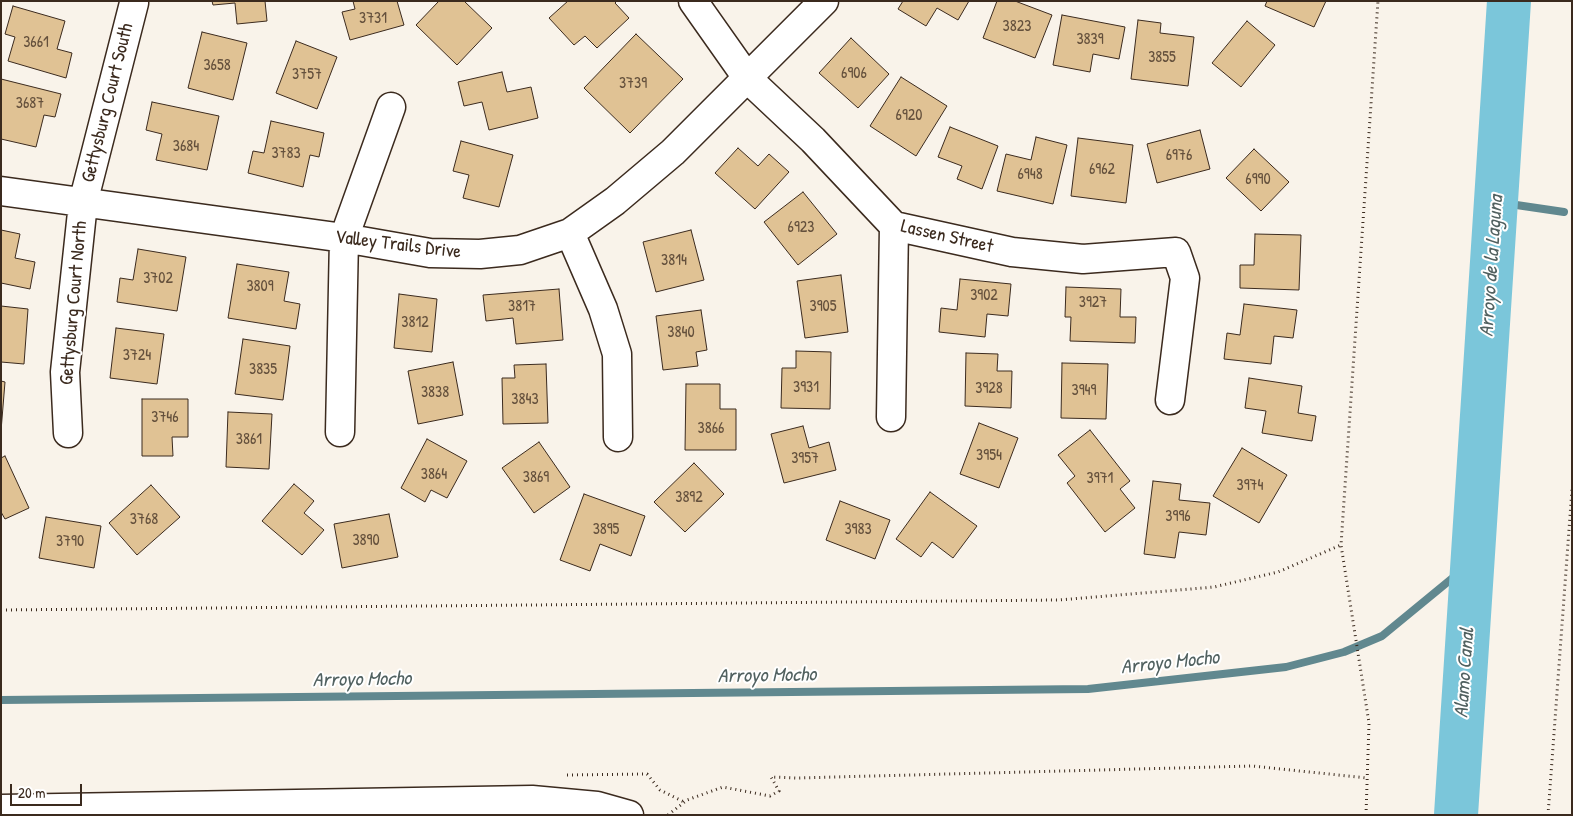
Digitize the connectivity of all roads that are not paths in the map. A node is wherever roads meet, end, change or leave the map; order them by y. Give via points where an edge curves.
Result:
1 (693, 1) edge
2 (824, 1) edge
3 (134, 2) dead end
4 (748, 79) junction
5 (391, 106) dead end
6 (1, 191) edge
7 (83, 203) junction
8 (894, 226) junction
9 (570, 233) junction
10 (344, 238) junction
11 (1170, 400) dead end
12 (891, 417) dead end
13 (340, 432) dead end
14 (68, 433) dead end
15 (618, 437) dead end
16 (1, 810) edge
17 (124, 811) edge
18 (629, 815) edge

1 - 4 street, Lassen Street
2 - 4 street, Valley Trails Drive
3 - 7 street, Gettysburg Court South
4 - 8 street, Lassen Street
4 - 9 street, Valley Trails Drive via 674,152
5 - 10 street
6 - 7 street, Valley Trails Drive
7 - 10 street, Valley Trails Drive
7 - 14 street, Gettysburg Court North via 65,372
8 - 11 street, Lassen Street via 1012,252 1083,259 1176,252 1185,278
8 - 12 street
9 - 10 street, Valley Trails Drive via 520,250 480,254 430,253
9 - 15 street via 603,309 617,354
10 - 13 street
16 - 17 street
17 - 18 street via 532,800 597,806

